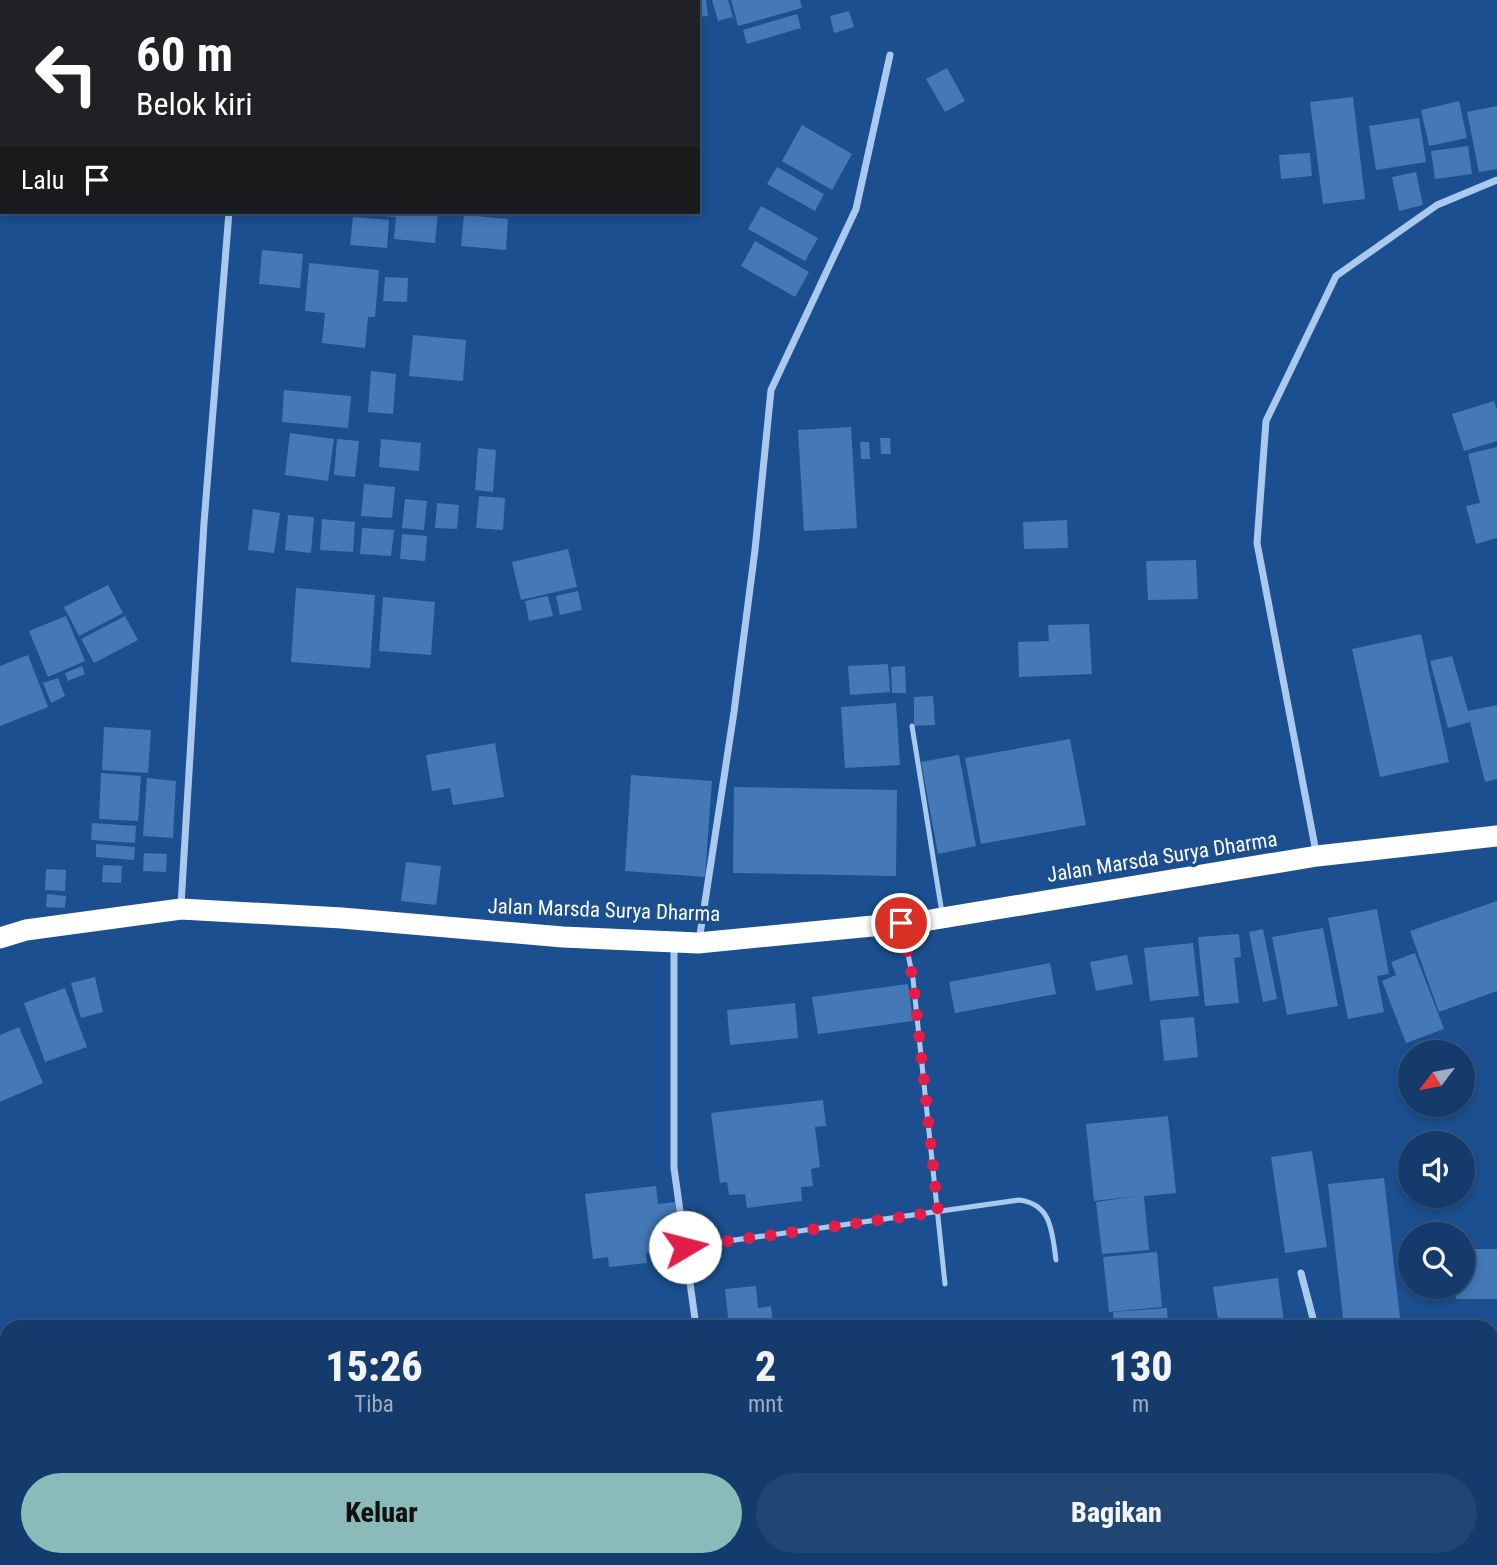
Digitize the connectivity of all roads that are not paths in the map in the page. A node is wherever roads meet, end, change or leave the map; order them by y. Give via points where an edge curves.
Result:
1 (890, 55) dead end
2 (1497, 180) edge
3 (229, 214) edge
4 (912, 726) dead end
5 (1497, 836) edge
6 (1317, 856) junction
7 (181, 909) junction
8 (943, 918) junction
9 (901, 923) junction
10 (0, 938) edge
11 (674, 942) junction
12 (698, 943) junction
13 (938, 1212) junction
14 (685, 1247) junction
15 (1056, 1260) dead end
16 (1301, 1273) dead end
17 (945, 1284) dead end
18 (695, 1320) edge
19 (1313, 1320) edge

1 - 12 street via 856,209 771,390 734,712
2 - 6 street via 1437,205 1336,276 1266,421 1256,543
3 - 7 street via 204,523
4 - 8 lane
5 - 6 highway, Jalan Marsda Surya Dharma
6 - 8 highway, Jalan Marsda Surya Dharma
7 - 10 highway, Jalan Marsda Surya Dharma via 26,930
7 - 11 highway, Jalan Marsda Surya Dharma
8 - 9 highway, Jalan Marsda Surya Dharma
9 - 12 highway, Jalan Marsda Surya Dharma
9 - 13 lane via 913,979
11 - 12 highway, Jalan Marsda Surya Dharma
11 - 14 street via 674,1168
13 - 14 lane
13 - 15 lane via 1032,1202 1045,1213
13 - 17 lane
14 - 18 street
16 - 19 street

